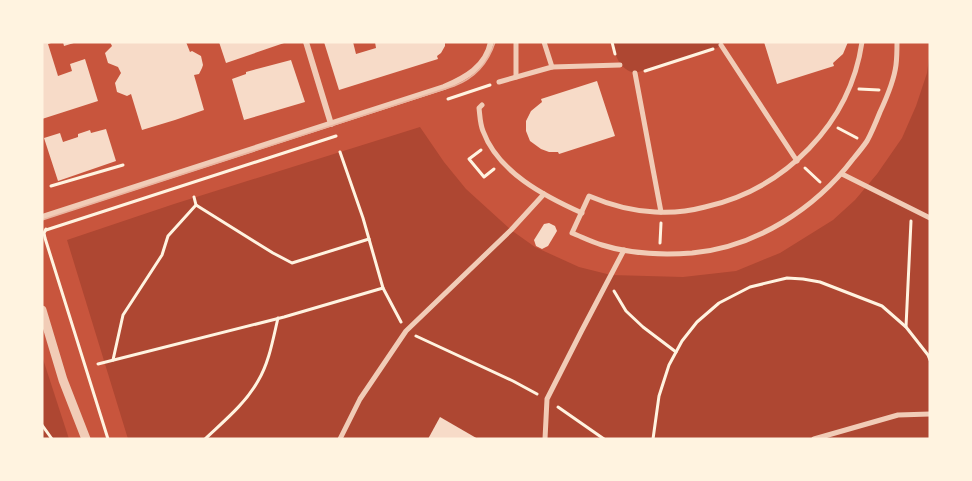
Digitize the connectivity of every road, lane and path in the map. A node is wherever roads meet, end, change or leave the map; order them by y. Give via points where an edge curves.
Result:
1 (306, 42) edge
2 (491, 42) edge
3 (516, 42) edge
4 (544, 42) edge
5 (862, 42) edge
6 (897, 42) edge
7 (721, 45) joint
8 (620, 65) dead end
9 (552, 67) junction
10 (635, 73) joint
11 (516, 77) junction
12 (499, 82) joint
13 (848, 88) junction
14 (890, 91) junction
15 (448, 99) dead end
16 (482, 105) dead end
17 (331, 124) junction
18 (829, 124) junction
19 (346, 132) dead end
20 (866, 142) junction
21 (489, 144) junction
22 (340, 152) dead end
23 (797, 161) junction
24 (502, 162) junction
25 (123, 165) dead end
26 (842, 174) junction
27 (51, 186) dead end
28 (827, 188) junction
29 (544, 194) junction
30 (194, 197) dead end
31 (196, 205) junction
32 (912, 209) junction
33 (661, 212) junction
34 (582, 213) junction
35 (42, 216) edge
36 (930, 218) edge
37 (43, 239) edge
38 (369, 239) junction
39 (624, 250) junction
40 (659, 253) junction
41 (608, 280) junction
42 (383, 288) junction
43 (42, 310) edge
44 (278, 318) junction
45 (906, 327) junction
46 (406, 331) junction
47 (676, 352) junction
48 (113, 360) junction
49 (930, 360) edge
50 (98, 364) dead end
51 (547, 399) junction
52 (930, 414) edge
53 (42, 425) edge
54 (52, 439) edge
55 (86, 439) edge
56 (108, 439) edge
57 (205, 439) edge
58 (340, 439) edge
59 (545, 439) edge
60 (604, 439) edge
61 (653, 439) edge
62 (814, 439) edge

1 - 17 street
2 - 17 street via 478,67 462,79
3 - 11 street
4 - 9 street
5 - 13 street
6 - 14 street
7 - 10 path
7 - 23 street
8 - 9 street
9 - 11 street
10 - 33 street
11 - 12 street
12 - 15 path
13 - 14 path
13 - 18 street
14 - 20 street
16 - 21 street via 482,130
17 - 35 street
18 - 20 path
18 - 23 street
19 - 37 path via 46,230
20 - 26 street
21 - 24 street
21 - 24 path via 469,159 484,177
22 - 38 path
23 - 28 path
23 - 33 street via 765,185 737,198 698,209
24 - 29 street
25 - 27 path
26 - 28 street
26 - 32 street
28 - 40 street via 804,208 748,240 694,253
29 - 34 street
29 - 46 street
30 - 31 path
31 - 38 path via 292,263
31 - 48 path via 168,236 162,255 123,315
32 - 36 street
32 - 45 path
33 - 34 street via 627,209 589,196
33 - 40 path
34 - 39 street via 572,233
37 - 56 path
38 - 42 path
39 - 40 street
39 - 41 street
41 - 47 path via 626,311
41 - 51 street
42 - 44 path
42 - 46 path
43 - 55 street
44 - 48 path
44 - 57 path via 259,380 237,409
45 - 47 path via 882,306 819,282 787,278 750,287 719,303 697,322
45 - 49 path
46 - 51 path
46 - 58 street via 360,399
47 - 61 path via 659,396
48 - 50 path
51 - 59 street
51 - 60 path
52 - 62 street via 898,415
53 - 54 path

